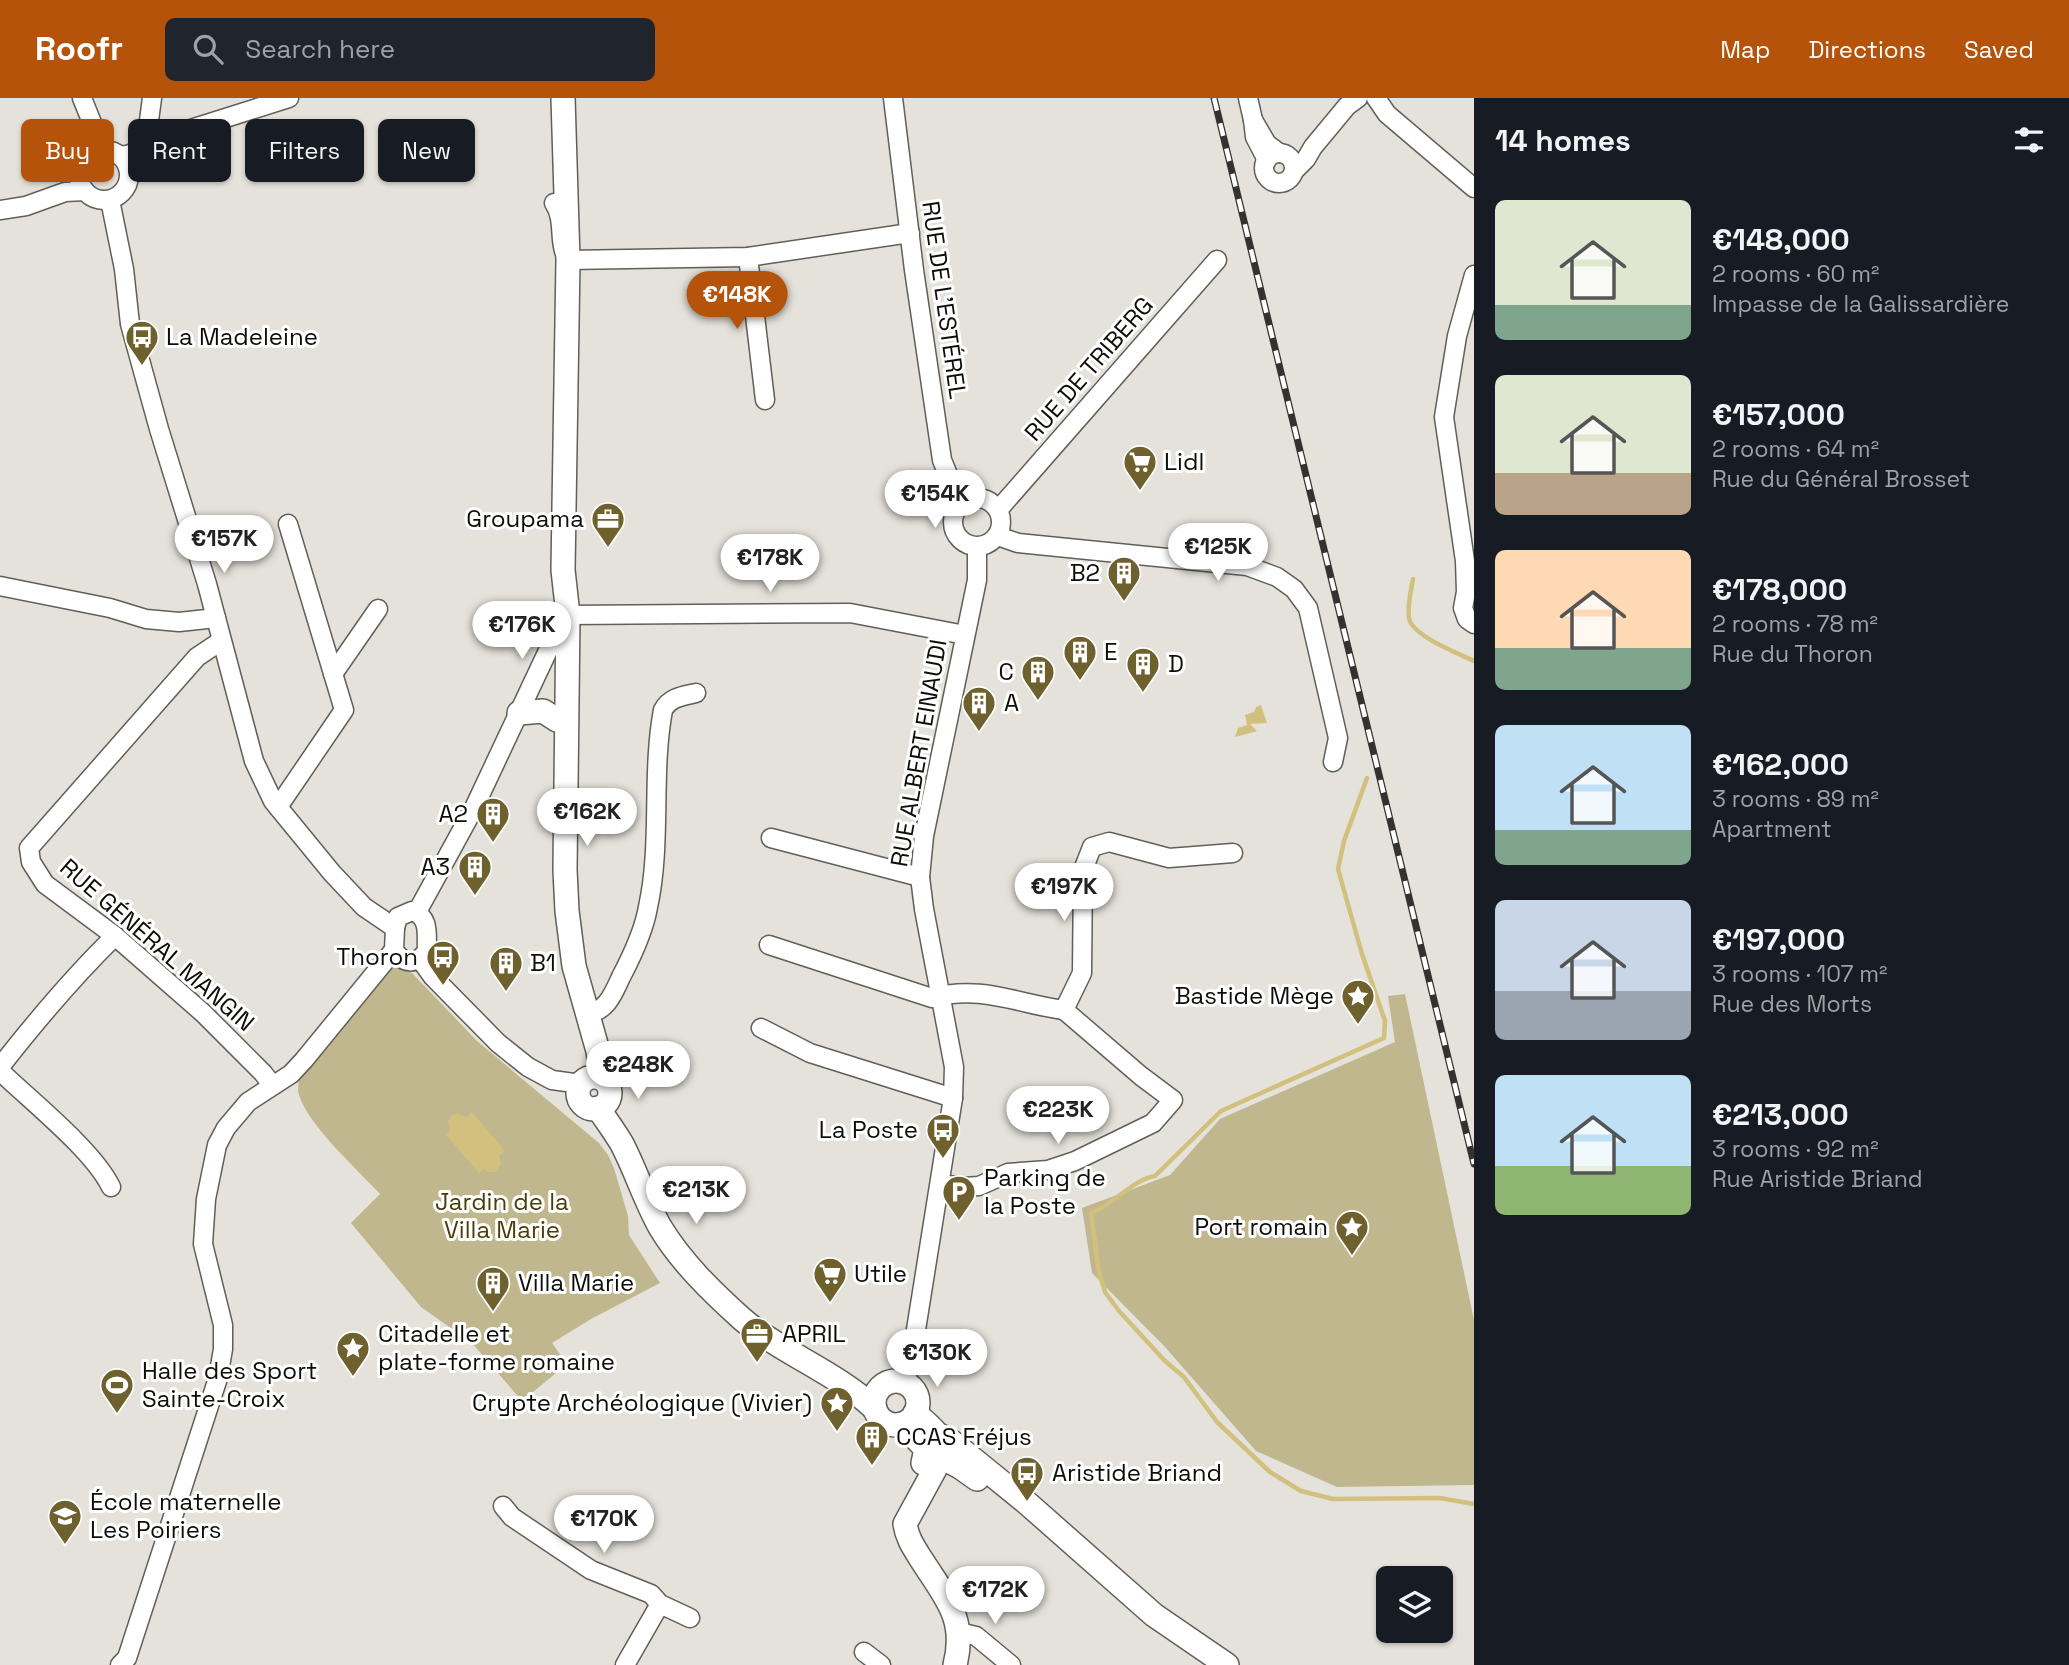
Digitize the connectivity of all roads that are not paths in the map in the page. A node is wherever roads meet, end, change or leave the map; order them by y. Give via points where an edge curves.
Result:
1 (82, 98) edge
2 (152, 98) edge
3 (289, 98) edge
4 (555, 98) edge
5 (563, 98) edge
6 (893, 98) edge
7 (1248, 98) edge
8 (1358, 98) edge
9 (1378, 103) edge
10 (1344, 111) junction
11 (90, 119) edge
12 (149, 119) edge
13 (222, 119) edge
14 (114, 153) edge
15 (128, 155) edge
16 (120, 156) junction
17 (80, 182) edge
18 (1474, 188) edge
19 (85, 191) junction
20 (110, 200) junction
21 (554, 204) junction
22 (0, 210) edge
23 (910, 233) junction
24 (748, 257) junction
25 (568, 260) junction
26 (1217, 260) dead end
27 (1474, 275) edge
28 (765, 400) dead end
29 (968, 500) junction
30 (998, 510) junction
31 (288, 524) dead end
32 (998, 536) junction
33 (977, 547) junction
34 (0, 586) edge
35 (378, 609) dead end
36 (216, 618) junction
37 (1474, 624) edge
38 (564, 625) junction
39 (965, 635) junction
40 (221, 641) junction
41 (333, 674) junction
42 (696, 693) dead end
43 (519, 713) junction
44 (558, 720) junction
45 (1333, 762) dead end
46 (278, 807) junction
47 (771, 838) dead end
48 (1233, 853) dead end
49 (920, 877) junction
50 (417, 912) junction
51 (395, 928) junction
52 (115, 936) junction
53 (769, 945) dead end
54 (394, 950) junction
55 (419, 960) junction
56 (942, 995) junction
57 (1064, 1010) junction
58 (587, 1014) junction
59 (761, 1028) dead end
60 (0, 1069) edge
61 (272, 1085) junction
62 (597, 1095) junction
63 (953, 1098) junction
64 (940, 1184) junction
65 (111, 1187) dead end
66 (904, 1383) junction
67 (878, 1398) junction
68 (908, 1419) junction
69 (935, 1447) junction
70 (503, 1506) dead end
71 (660, 1604) junction
72 (690, 1618) dead end
73 (959, 1632) junction
74 (864, 1652) dead end
75 (120, 1665) edge
76 (625, 1665) edge
77 (881, 1665) edge
78 (949, 1665) edge
79 (955, 1665) edge
80 (1011, 1665) edge
81 (1208, 1665) edge
82 (1227, 1665) edge

1 - 11 street
2 - 12 street
3 - 13 street
4 - 21 main road
5 - 25 main road
6 - 23 street, RUE DE L'ESTÉREL
7 - 10 street via 1253,120 1282,160 1313,147
8 - 10 street
9 - 10 street
9 - 18 street
14 - 16 street
15 - 16 street
16 - 20 street via 129,173 127,186
17 - 19 street
19 - 20 street
19 - 22 street
20 - 36 street via 130,324
21 - 25 street via 561,213 562,251
21 - 38 main road via 556,556
23 - 24 street
23 - 29 street, RUE DE L'ESTÉREL via 942,460 951,482
24 - 25 street
24 - 28 street
25 - 38 main road
26 - 30 street, RUE DE TRIBERG
27 - 37 street via 1457,336 1444,417 1465,561 1464,608
29 - 30 street via 985,499
29 - 33 street via 957,509 953,524 960,540
30 - 32 street via 1002,521
31 - 41 street
32 - 33 street
32 - 45 street via 1018,543 1247,566 1277,577 1294,589 1308,608 1338,738
33 - 39 street, RUE ALBERT EINAUDI via 977,580
34 - 36 street via 146,619
35 - 41 street
36 - 40 street
38 - 39 street via 850,613
38 - 43 street
38 - 44 main road
38 - 58 main road via 565,870 574,966
39 - 49 street, RUE ALBERT EINAUDI
40 - 46 street via 254,761
40 - 52 street, RUE GÉNÉRAL MANGIN via 197,657 29,848 31,862 45,884
41 - 46 street via 344,710
42 - 58 street via 675,698 663,710 648,910 612,995 603,1009
43 - 44 main road via 543,711
43 - 50 street
44 - 62 main road via 561,927 573,1007
46 - 51 street via 364,907
47 - 49 street
48 - 57 street via 1169,858 1109,842 1092,847 1083,870 1082,973
49 - 56 street, RUE ALBERT EINAUDI
50 - 51 street via 402,914
50 - 55 street via 426,922 426,951
51 - 54 street
52 - 60 street via 41,1015
52 - 61 street, RUE GÉNÉRAL MANGIN via 203,1013
53 - 56 street via 932,998
54 - 55 street via 403,961
54 - 61 street via 304,1060
55 - 62 street via 528,1067
56 - 57 street via 984,993
56 - 63 street, RUE ALBERT EINAUDI via 954,1067
57 - 64 street via 1174,1100 1153,1123 1075,1161 1048,1170 1008,1173 979,1186
58 - 62 main road via 598,1051
59 - 63 street via 810,1054
60 - 65 street via 73,1140
61 - 75 street via 248,1102 217,1145 203,1244 223,1325 220,1368 127,1658
62 - 67 main road via 630,1129 673,1231 722,1291 748,1316
62 - 67 main road via 660,1227 711,1290 781,1347 857,1393
63 - 64 street, RUE ALBERT EINAUDI
64 - 66 street, RUE ALBERT EINAUDI
66 - 67 main road via 891,1381
66 - 68 main road via 918,1403
67 - 68 main road via 882,1420 895,1425
68 - 69 main road
69 - 73 main road via 905,1524 913,1547 956,1618
69 - 78 main road via 901,1513 898,1528 950,1619 954,1646
69 - 81 main road via 1142,1618
69 - 82 main road via 951,1442 1154,1615
70 - 71 street via 512,1517 591,1570 651,1594
71 - 72 street
71 - 76 street
73 - 79 main road
73 - 80 street via 976,1636
74 - 77 street

